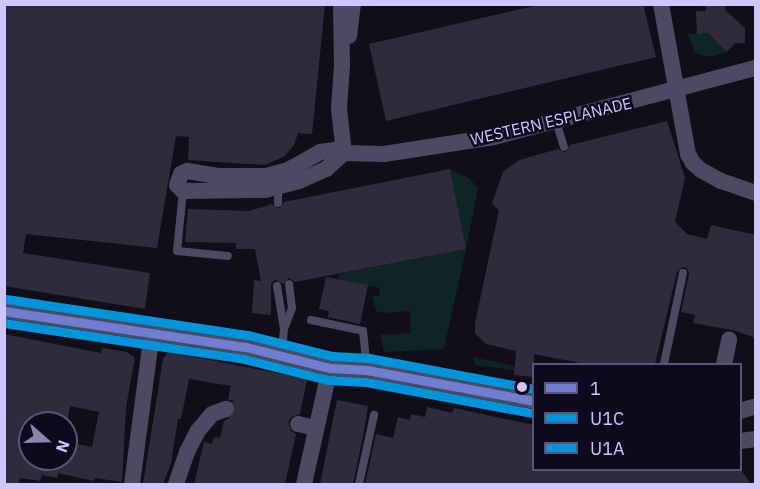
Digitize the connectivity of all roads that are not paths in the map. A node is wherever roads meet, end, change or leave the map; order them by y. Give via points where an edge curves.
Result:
1 (341, 4) edge
2 (353, 4) edge
3 (661, 4) edge
4 (342, 65) junction
5 (756, 68) edge
6 (677, 90) junction
7 (556, 121) junction
8 (564, 147) dead end
9 (344, 153) junction
10 (746, 184) edge
11 (176, 187) junction
12 (228, 256) dead end
13 (683, 273) dead end
14 (289, 284) dead end
15 (277, 286) dead end
16 (7, 311) dead end
17 (311, 320) dead end
18 (284, 329) junction
19 (152, 333) junction
20 (729, 340) dead end
21 (282, 354) junction
22 (664, 363) edge
23 (724, 363) edge
24 (330, 368) junction
25 (367, 370) junction
26 (532, 401) edge
27 (226, 409) dead end
28 (374, 415) dead end
29 (298, 424) tunnel mouth
30 (316, 428) junction
31 (132, 484) edge
32 (176, 484) edge
33 (304, 484) edge
34 (359, 484) edge

1 - 4 street
2 - 4 street
3 - 6 street
4 - 9 street via 339,109
5 - 6 street, WESTERN ESPLANADE
6 - 7 street, WESTERN ESPLANADE
6 - 10 street via 693,163 721,181
7 - 8 lane
7 - 9 street, WESTERN ESPLANADE via 494,137 406,151
9 - 11 street via 326,169 278,195 265,190
9 - 11 street, WESTERN ESPLANADE via 320,152 277,174 197,166 181,174
11 - 12 lane via 177,251
13 - 22 lane
14 - 18 lane via 292,308
15 - 18 lane
16 - 19 street
17 - 25 lane via 363,331
18 - 21 lane
19 - 21 street
19 - 31 street
20 - 23 street
21 - 24 street
24 - 25 street
24 - 30 street
25 - 26 street
27 - 32 street via 212,414 197,432
28 - 34 lane
29 - 30 street
30 - 33 street

